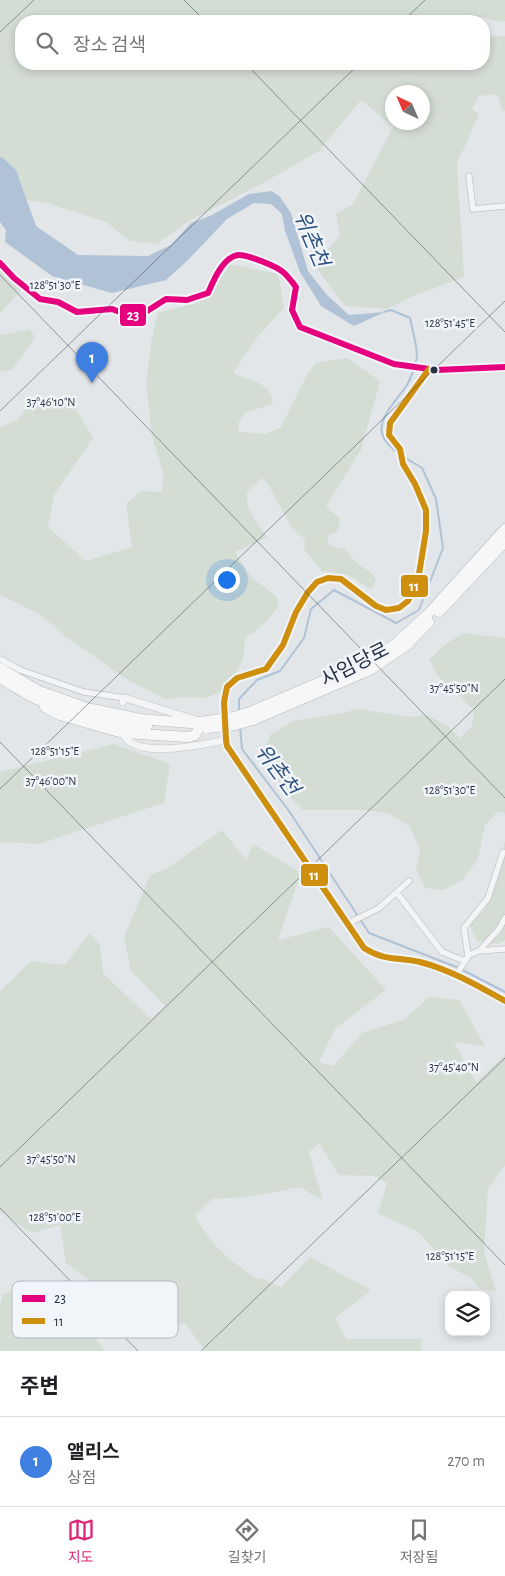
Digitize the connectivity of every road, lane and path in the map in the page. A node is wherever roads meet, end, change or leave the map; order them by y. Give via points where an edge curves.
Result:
1 (469, 176) dead end
2 (505, 206) edge
3 (0, 263) edge
4 (505, 367) edge
5 (429, 369) junction
6 (505, 529) edge
7 (505, 542) edge
8 (0, 659) edge
9 (0, 668) edge
10 (0, 678) edge
11 (32, 697) junction
12 (124, 700) joint
13 (252, 716) junction
14 (204, 725) junction
15 (123, 730) junction
16 (226, 740) junction
17 (503, 852) dead end
18 (409, 881) dead end
19 (397, 893) junction
20 (505, 918) edge
21 (348, 924) junction
22 (505, 949) edge
23 (479, 951) junction
24 (465, 961) junction
25 (457, 974) junction
26 (505, 1001) edge

1 - 2 street via 473,208
3 - 5 street via 40,299 58,302 77,312 112,309 130,316 144,313 166,299 187,300 208,293 228,260 243,255 270,264 284,273 296,287 292,310 300,327 394,364
4 - 5 street
5 - 16 street via 390,422 389,435 400,449 403,464 426,510 419,574 408,601 399,608 386,610 341,579 328,578 317,582 296,612 283,645 266,669 237,678 228,687 224,702
6 - 13 highway, 사임당로 via 428,614 394,645 370,661
7 - 13 highway, 사임당로 via 394,655 358,676
8 - 12 street via 27,673 84,692
9 - 14 highway via 39,691 88,708 140,719
10 - 11 highway
11 - 14 highway via 80,714 133,725
11 - 15 highway via 60,715
12 - 14 street
13 - 14 highway, bridge via 235,726
14 - 15 highway via 196,735 189,737
15 - 16 street via 131,744 141,747 166,749
16 - 21 street
17 - 24 street via 488,898 464,928
18 - 19 street
19 - 21 street via 379,908
19 - 24 street via 442,952
20 - 23 street
21 - 25 street via 364,948 376,956 420,962
22 - 23 street
23 - 24 street
24 - 25 street
25 - 26 street

